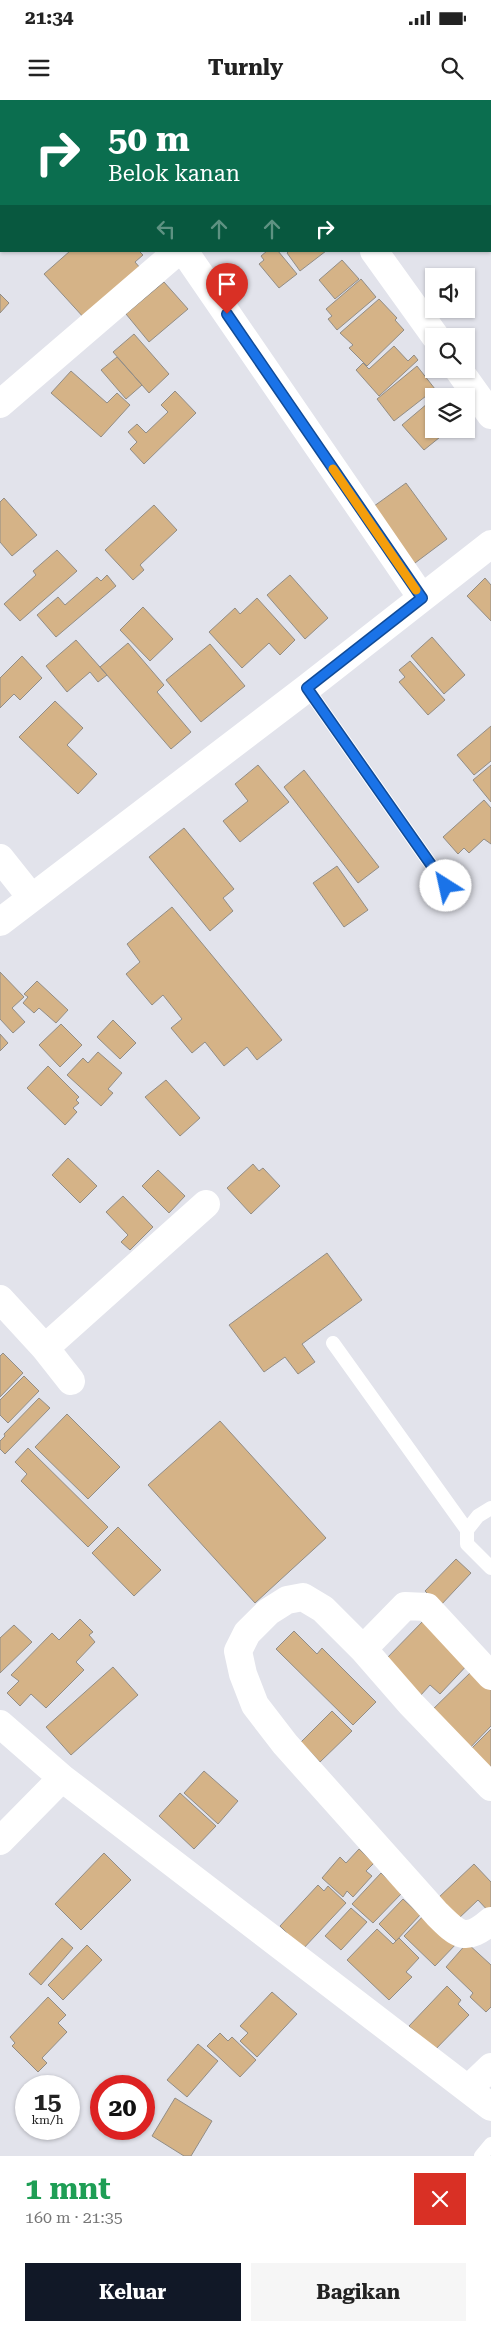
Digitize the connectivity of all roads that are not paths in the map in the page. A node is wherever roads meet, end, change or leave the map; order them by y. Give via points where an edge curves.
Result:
1 (177, 252) edge
2 (185, 252) edge
3 (375, 252) edge
4 (429, 328) edge
5 (464, 378) edge
6 (0, 404) edge
7 (491, 415) edge
8 (491, 544) edge
9 (422, 598) junction
10 (307, 688) junction
11 (0, 858) edge
12 (446, 886) dead end
13 (31, 896) junction
14 (0, 922) edge
15 (206, 1204) dead end
16 (0, 1300) edge
17 (333, 1343) dead end
18 (45, 1348) junction
19 (71, 1381) dead end
20 (491, 1508) edge
21 (467, 1530) junction
22 (491, 1568) edge
23 (363, 1649) junction
24 (491, 1676) edge
25 (0, 1724) edge
26 (62, 1778) junction
27 (491, 1787) edge
28 (0, 1841) edge
29 (491, 1921) edge
30 (491, 2067) edge
31 (468, 2089) junction
32 (491, 2107) edge
33 (491, 2144) edge
34 (481, 2156) edge

1 - 6 street
2 - 9 street
3 - 4 street
5 - 7 street
8 - 9 street
9 - 10 street
10 - 12 lane
10 - 13 street
11 - 13 street
13 - 14 street
15 - 18 street
16 - 18 street
17 - 21 lane
18 - 19 street
20 - 21 lane via 478,1516
21 - 22 lane via 467,1544
23 - 24 street via 405,1606 427,1607
23 - 27 street
23 - 29 street via 323,1610 303,1597 287,1600 268,1612 246,1633 238,1651 255,1705 285,1744 437,1914 463,1935 477,1933
25 - 26 street
26 - 28 street
26 - 31 street
30 - 31 street
31 - 32 street
33 - 34 lane

